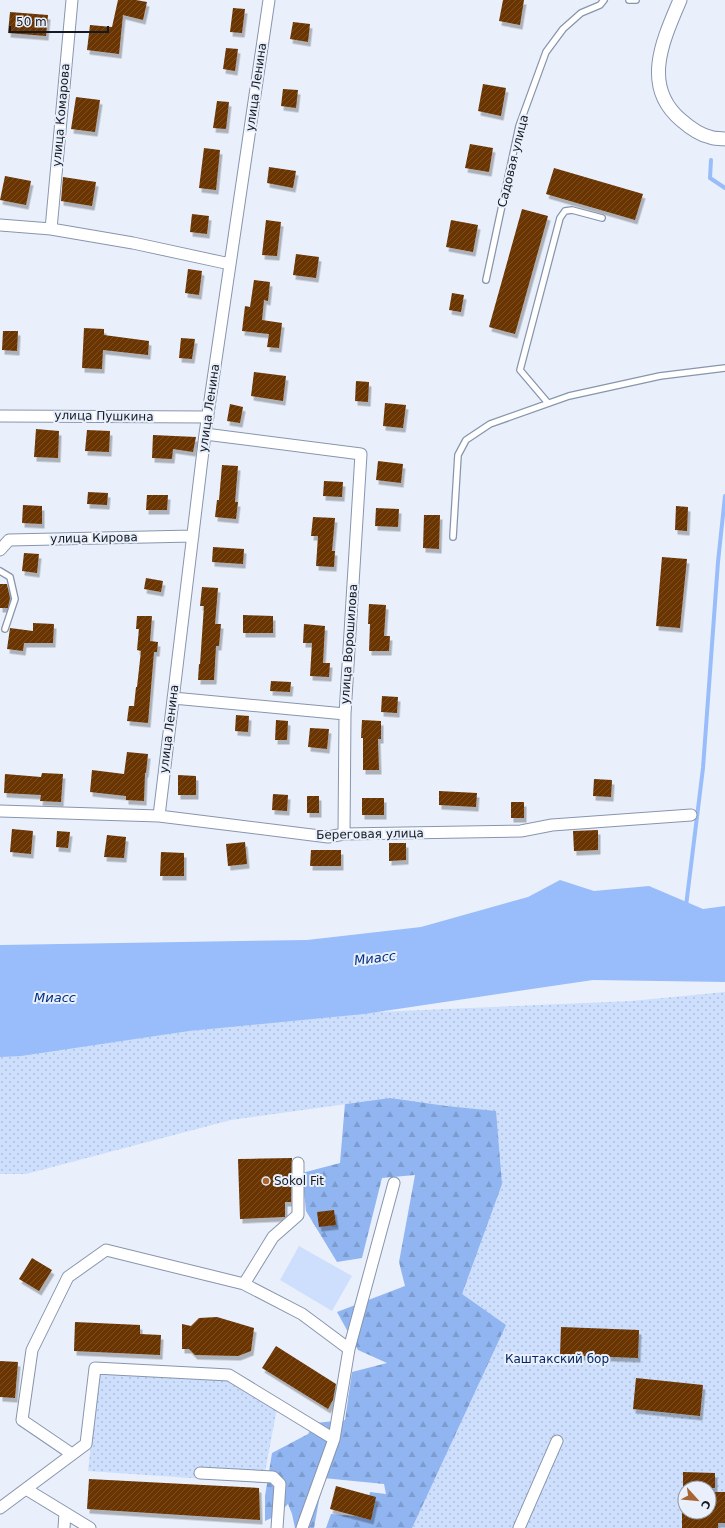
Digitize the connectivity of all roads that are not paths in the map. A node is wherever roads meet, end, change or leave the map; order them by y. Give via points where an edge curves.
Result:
1 (68, 0) edge
2 (268, 0) edge
3 (604, 0) edge
4 (629, 0) edge
5 (636, 0) edge
6 (680, 0) edge
7 (725, 138) edge
8 (602, 218) dead end
9 (0, 225) edge
10 (51, 229) junction
11 (230, 264) junction
12 (486, 280) dead end
13 (725, 368) edge
14 (548, 403) junction
15 (0, 416) edge
16 (208, 418) junction
17 (205, 434) junction
18 (193, 536) junction
19 (453, 537) dead end
20 (0, 550) edge
21 (0, 571) edge
22 (5, 629) dead end
23 (173, 698) junction
24 (345, 714) junction
25 (0, 811) edge
26 (691, 815) dead end
27 (159, 816) junction
28 (344, 834) junction
29 (298, 1163) dead end
30 (394, 1183) dead end
31 (244, 1284) junction
32 (349, 1348) junction
33 (334, 1439) junction
34 (557, 1440) dead end
35 (72, 1454) junction
36 (200, 1473) dead end
37 (26, 1489) junction
38 (0, 1508) edge
39 (65, 1513) junction
40 (64, 1528) edge
41 (90, 1528) edge
42 (276, 1528) edge
43 (302, 1528) edge
44 (519, 1528) edge

1 - 10 street, улица Комарова
2 - 11 street, улица Ленина
3 - 12 lane, Садовая улица via 600,5 581,13 563,28 546,52 519,126
4 - 5 lane
6 - 7 street via 662,48 658,71 661,95 672,112 688,126 710,137
8 - 14 lane via 572,210 565,211 560,218 520,370
9 - 10 street
10 - 11 street
11 - 16 street, улица Ленина
13 - 14 lane via 660,376
14 - 19 lane via 490,424 466,440 458,455
15 - 16 street, улица Пушкина
16 - 17 street, улица Ленина
17 - 18 street, улица Ленина
17 - 24 street, улица Ворошилова via 361,454
18 - 20 street, улица Кирова via 9,540
18 - 23 street, улица Ленина
21 - 22 lane via 10,577 15,599
23 - 24 street
23 - 27 street, улица Ленина
24 - 28 street, улица Ворошилова
25 - 27 street, Береговая улица
26 - 28 street, Береговая улица via 552,824 521,831
27 - 28 street, Береговая улица via 328,837
29 - 31 street via 298,1215 273,1237
30 - 32 street
31 - 32 street via 302,1314
31 - 35 street via 106,1250 68,1277 32,1350 22,1420
32 - 33 street
33 - 35 street via 229,1375 95,1368 86,1444
33 - 43 street
34 - 44 street
35 - 37 street
36 - 42 street via 273,1477 280,1484
37 - 38 street
37 - 39 street
39 - 40 street
39 - 41 street

